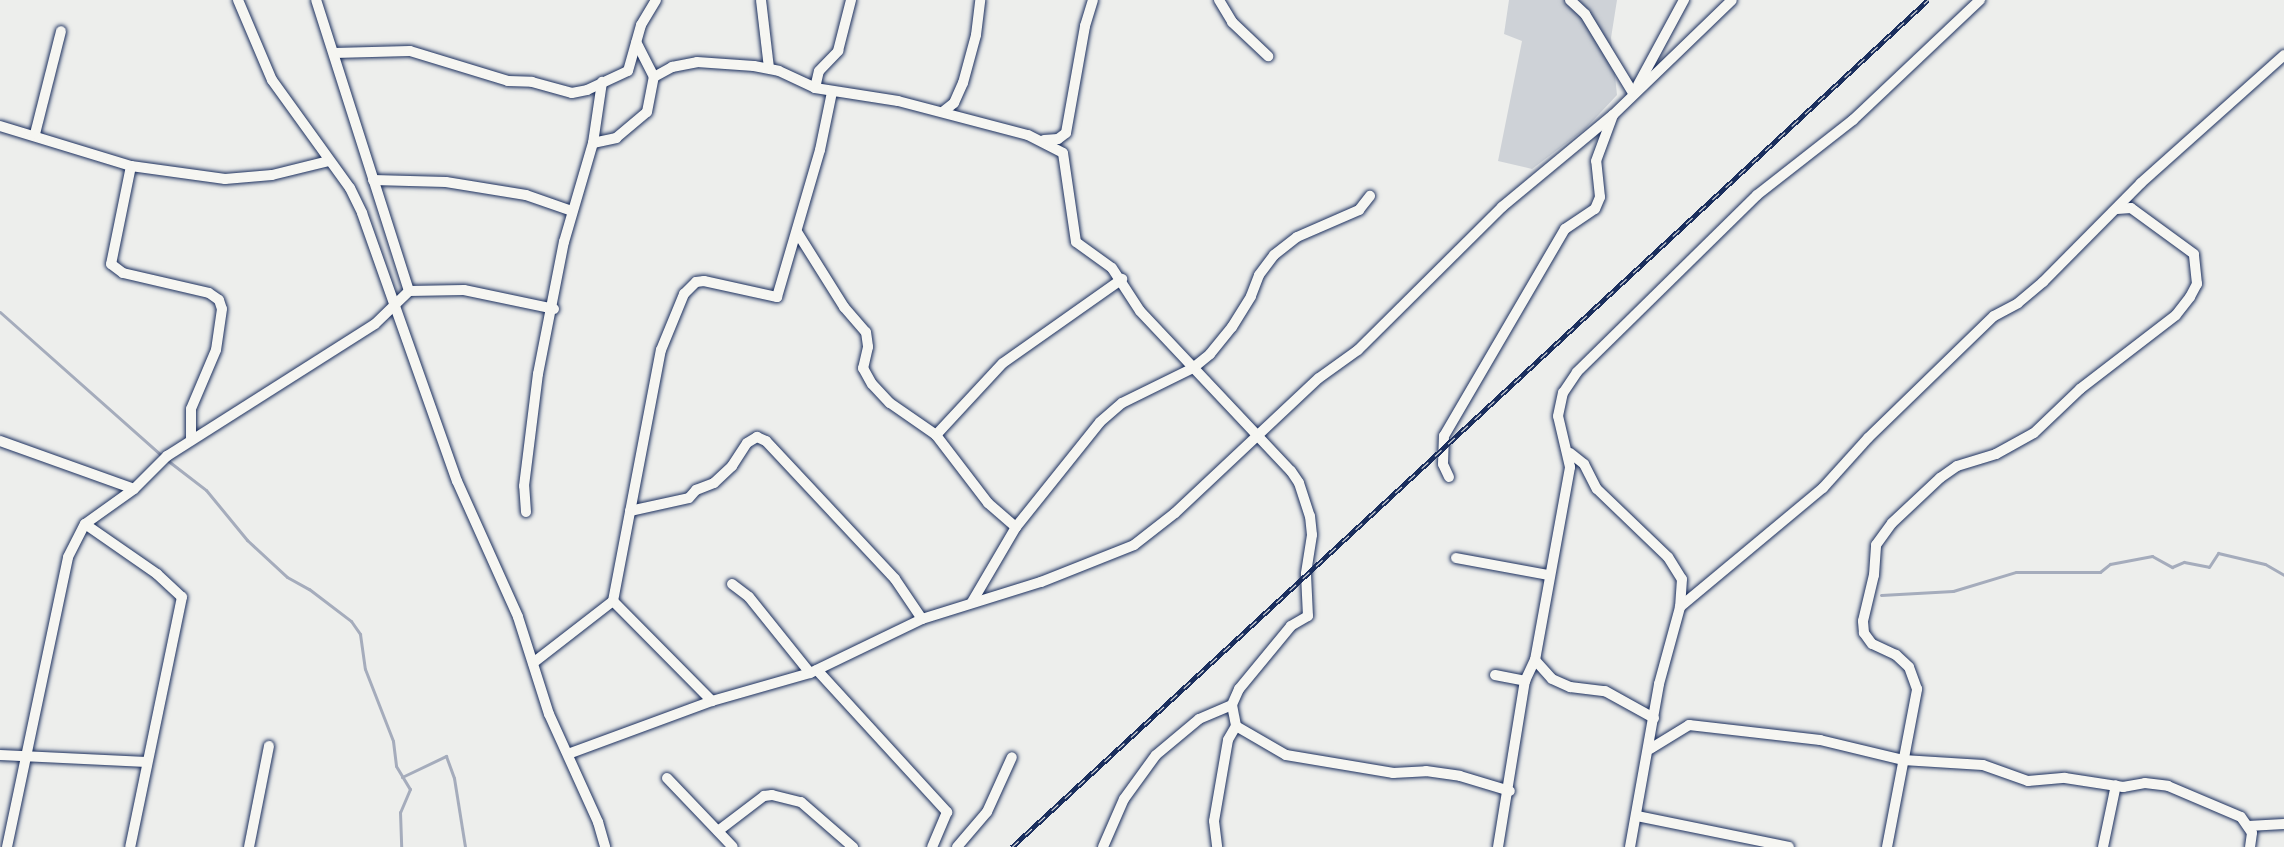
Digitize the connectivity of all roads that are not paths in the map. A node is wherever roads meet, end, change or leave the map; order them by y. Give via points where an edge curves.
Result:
1 (238, 0) edge
2 (316, 0) edge
3 (656, 0) edge
4 (761, 0) edge
5 (851, 0) edge
6 (980, 0) edge
7 (1093, 0) edge
8 (1219, 0) edge
9 (1570, 0) edge
10 (1684, 0) edge
11 (1732, 0) edge
12 (1980, 0) edge
13 (61, 31) dead end
14 (636, 42) junction
15 (334, 53) junction
16 (2284, 55) edge
17 (1268, 56) dead end
18 (769, 68) junction
19 (654, 77) junction
20 (602, 82) junction
21 (815, 88) junction
22 (832, 92) junction
23 (1633, 93) junction
24 (944, 111) junction
25 (1613, 116) junction
26 (0, 126) edge
27 (1066, 133) junction
28 (35, 134) junction
29 (1043, 141) junction
30 (593, 142) junction
31 (1063, 153) junction
32 (329, 161) junction
33 (131, 166) junction
34 (374, 180) junction
35 (1370, 196) dead end
36 (2117, 209) junction
37 (572, 211) junction
38 (797, 232) junction
39 (1122, 279) junction
40 (409, 291) junction
41 (397, 306) junction
42 (554, 309) junction
43 (1193, 368) junction
44 (936, 435) junction
45 (1255, 436) junction
46 (191, 440) junction
47 (0, 441) edge
48 (1570, 453) junction
49 (1449, 477) dead end
50 (134, 489) junction
51 (630, 511) junction
52 (526, 512) dead end
53 (85, 524) junction
54 (1016, 527) junction
55 (1456, 558) dead end
56 (1549, 575) junction
57 (732, 584) dead end
58 (613, 602) junction
59 (972, 602) junction
60 (1680, 607) junction
61 (922, 619) junction
62 (1535, 660) junction
63 (533, 663) junction
64 (813, 671) junction
65 (1495, 675) dead end
66 (1525, 681) junction
67 (712, 701) junction
68 (1232, 705) junction
69 (1654, 718) junction
70 (1236, 726) junction
71 (269, 746) dead end
72 (1650, 748) junction
73 (567, 753) junction
74 (0, 755) edge
75 (28, 756) junction
76 (1012, 758) dead end
77 (1903, 760) junction
78 (147, 762) junction
79 (667, 778) dead end
80 (2116, 785) junction
81 (1510, 791) junction
82 (1637, 816) junction
83 (2284, 824) edge
84 (2248, 826) junction
85 (718, 831) junction
86 (7, 847) edge
87 (130, 847) edge
88 (249, 847) edge
89 (605, 847) edge
90 (733, 847) edge
91 (853, 847) edge
92 (932, 847) edge
93 (957, 847) edge
94 (1104, 847) edge
95 (1217, 847) edge
96 (1498, 847) edge
97 (1630, 847) edge
98 (1789, 847) edge
99 (1887, 847) edge
100 (2103, 847) edge
101 (2250, 847) edge

1 - 32 street via 272,80
2 - 15 street
3 - 14 street
4 - 18 street
5 - 21 street via 838,51 819,71
6 - 24 street via 976,35 963,83 954,103
7 - 27 street
8 - 17 street via 1232,22
9 - 23 street via 1585,14
10 - 23 street
11 - 23 street
12 - 48 street via 1853,120 1757,195 1577,372 1563,393 1558,416
13 - 28 street
14 - 19 street
14 - 20 street via 628,71
15 - 20 street via 410,51 508,81 532,82 572,93
15 - 34 street
16 - 36 street
18 - 19 street via 696,62 672,67
18 - 21 street
19 - 30 street via 650,105 643,117 616,138
20 - 30 street
21 - 22 street
22 - 24 street
22 - 38 street
23 - 25 street
24 - 29 street
25 - 45 street via 1502,207 1358,350 1319,378
25 - 49 street via 1596,161 1600,197 1595,209 1565,229 1444,436 1443,464
26 - 28 street
27 - 29 street via 1058,139
27 - 31 street
28 - 33 street
29 - 31 street
30 - 37 street
31 - 39 street via 1076,242
32 - 33 street via 292,171 225,179
32 - 41 street via 362,213
33 - 46 street via 111,264 123,273 208,293 219,300 222,309 216,350 191,409
34 - 37 street via 446,182 526,195
34 - 40 street
35 - 43 street via 1359,210 1297,237 1274,255 1232,327
36 - 60 street via 2043,282 1974,335 1868,438 1823,488
36 - 77 street via 2132,208 2194,254 2196,284 2190,297 2176,315 2080,389 2034,433 1996,454 1957,466 1940,478 1892,523 1876,545 1864,633 1872,644 1896,655 1909,667 1917,689
37 - 42 street
38 - 44 street via 844,307 866,332 868,347 863,368 867,376 890,403
38 - 51 street via 777,297 704,281 696,282 684,294 661,350
39 - 43 street via 1133,302
39 - 44 street via 1003,363
40 - 41 street
40 - 42 street via 464,290
41 - 46 street via 375,324
41 - 63 street via 402,333 457,481 518,617
42 - 52 street via 530,419 524,486
43 - 45 street
43 - 54 street via 1122,403 1048,483
44 - 54 street via 988,503
45 - 59 street via 1175,513 1134,545 1041,582
45 - 68 street via 1291,471 1304,498 1312,535 1306,574 1308,616 1291,626 1239,689
46 - 50 street via 163,460
47 - 50 street
48 - 56 street via 1558,550
48 - 60 street via 1584,464 1597,489 1668,557 1682,579
50 - 53 street
51 - 58 street
51 - 61 street via 689,498 696,490 714,483 747,443 757,437 766,441 895,579
53 - 75 street via 68,557
53 - 78 street via 157,574 182,597
54 - 59 street
55 - 56 street
56 - 62 street
57 - 64 street via 749,597
58 - 63 street
58 - 67 street
59 - 61 street
60 - 69 street
61 - 64 street
62 - 66 street
62 - 69 street via 1552,679 1570,687 1605,691
63 - 73 street via 549,714
64 - 67 street
64 - 92 street via 947,812
65 - 66 street
66 - 81 street
67 - 73 street
68 - 70 street
68 - 94 street via 1199,719 1156,755 1124,799
69 - 72 street
70 - 81 street via 1286,755 1393,773 1426,771 1460,776
70 - 95 street via 1228,740 1214,821
71 - 88 street
72 - 77 street via 1689,725 1820,740
72 - 82 street
73 - 89 street
74 - 75 street
75 - 78 street
75 - 86 street
76 - 93 street via 987,812
77 - 80 street via 1983,765 2028,781 2065,778
77 - 99 street
78 - 87 street
79 - 85 street
80 - 84 street via 2168,786 2241,817
80 - 100 street
81 - 96 street
82 - 97 street
82 - 98 street
83 - 84 street
84 - 101 street
85 - 90 street
85 - 91 street via 764,796 772,795 801,802

